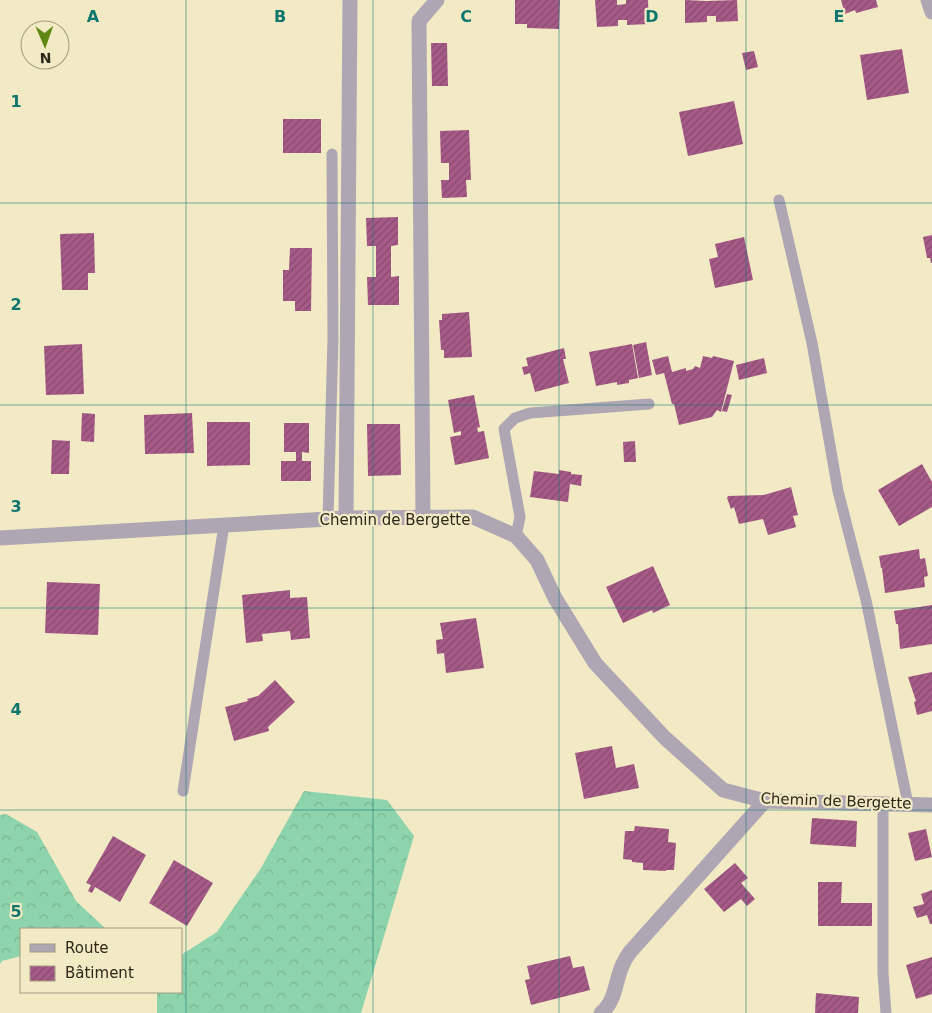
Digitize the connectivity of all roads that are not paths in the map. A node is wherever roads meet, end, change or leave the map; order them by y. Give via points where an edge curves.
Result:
1 (350, 0) edge
2 (437, 0) edge
3 (928, 0) edge
4 (932, 12) edge
5 (332, 154) dead end
6 (779, 200) dead end
7 (649, 404) dead end
8 (424, 516) junction
9 (346, 518) junction
10 (328, 520) junction
11 (224, 524) junction
12 (516, 536) junction
13 (0, 538) edge
14 (183, 791) dead end
15 (765, 801) junction
16 (884, 804) junction
17 (908, 804) junction
18 (932, 805) edge
19 (601, 1013) edge
20 (886, 1013) edge

1 - 9 street
2 - 8 street via 419,21
3 - 4 street
5 - 10 lane via 333,339
6 - 17 lane via 812,343 838,491 866,600
7 - 12 lane via 515,418 504,429 520,517
8 - 9 street, Chemin de Bergette
8 - 12 street, Chemin de Bergette via 473,516
9 - 10 street, Chemin de Bergette
10 - 11 street, Chemin de Bergette
11 - 13 street, Chemin de Bergette
11 - 14 lane
12 - 15 street, Chemin de Bergette via 537,560 555,598 595,663 664,737 723,790
15 - 16 street, Chemin de Bergette
15 - 19 street via 630,952 622,965 612,999
16 - 17 street, Chemin de Bergette
16 - 20 lane via 883,973
17 - 18 street, Chemin de Bergette

